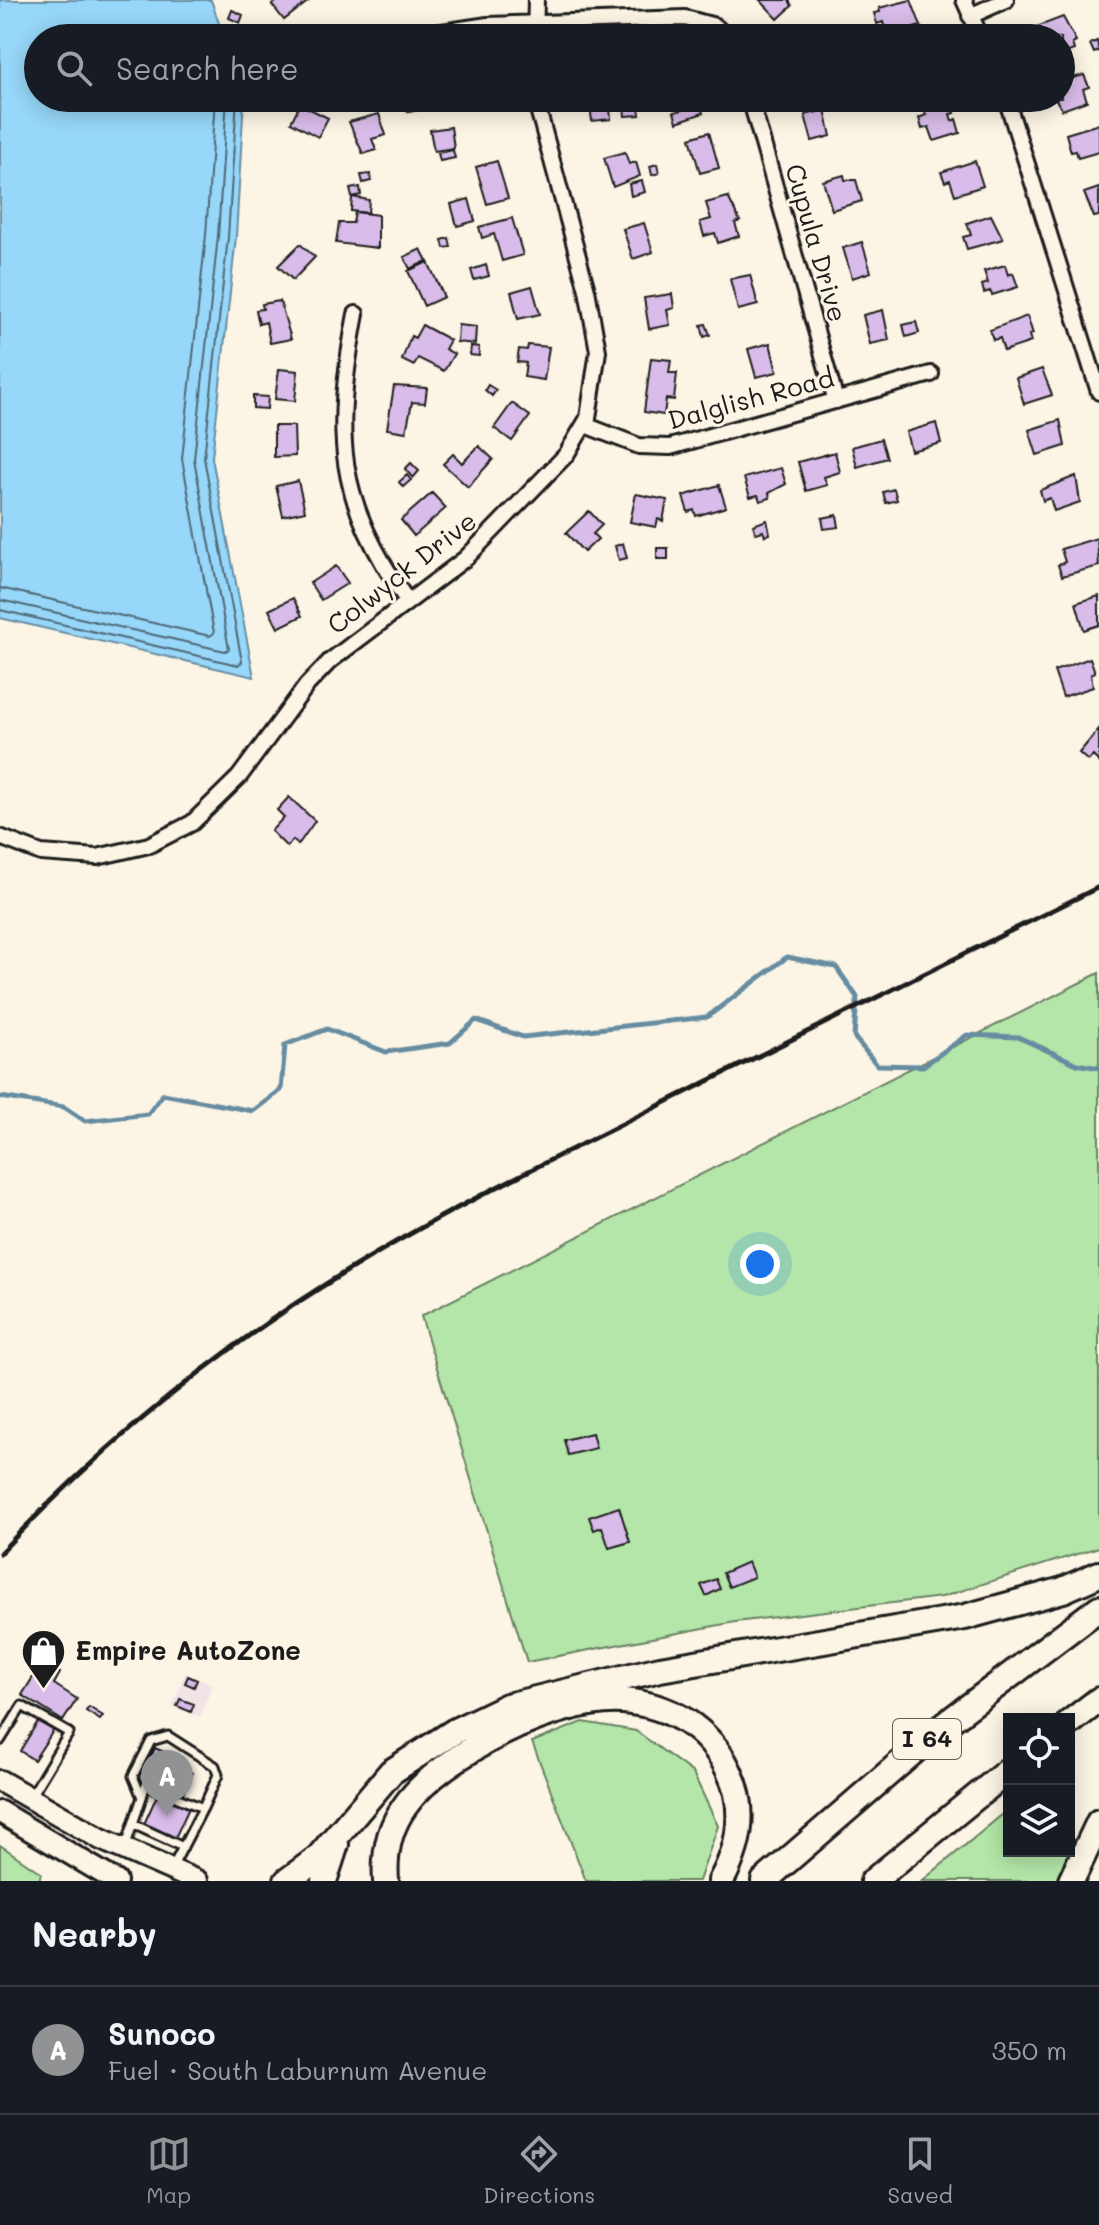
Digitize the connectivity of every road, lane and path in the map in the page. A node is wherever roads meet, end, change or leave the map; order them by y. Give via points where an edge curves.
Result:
1 (536, 0) edge
2 (964, 0) edge
3 (1006, 0) edge
4 (970, 16) junction
5 (535, 24) edge
6 (616, 24) edge
7 (708, 24) edge
8 (974, 24) edge
9 (539, 112) edge
10 (754, 112) edge
11 (1010, 112) edge
12 (356, 314) dead end
13 (931, 374) dead end
14 (1099, 392) edge
15 (836, 401) junction
16 (585, 425) junction
17 (408, 602) junction
18 (0, 837) edge
19 (1099, 1574) edge
20 (1099, 1608) edge
21 (1099, 1700) edge
22 (1075, 1718) edge
23 (0, 1741) edge
24 (1003, 1775) edge
25 (0, 1781) edge
26 (141, 1795) junction
27 (29, 1798) junction
28 (203, 1808) junction
29 (0, 1812) edge
30 (1099, 1822) edge
31 (135, 1825) junction
32 (338, 1837) junction
33 (183, 1847) junction
34 (124, 1850) junction
35 (171, 1870) junction
36 (111, 1880) edge
37 (197, 1881) edge
38 (287, 1881) edge
39 (324, 1881) edge
40 (386, 1881) edge
41 (721, 1881) edge
42 (764, 1881) edge
43 (873, 1881) edge
44 (1071, 1881) edge

1 - 5 street
2 - 4 street
3 - 4 street
4 - 8 street
6 - 7 street via 685,18
9 - 16 street, Colwyck Drive via 594,316 597,379
10 - 15 street, Cupula Drive
11 - 14 street
12 - 17 street via 343,416 345,469 369,542
13 - 15 street, Dalglish Road
15 - 16 street, Dalglish Road via 670,447 639,446
16 - 17 street, Colwyck Drive via 552,473 520,506 466,558
17 - 18 street, Colwyck Drive via 330,661 217,802 174,834 97,857 41,853
19 - 32 highway via 1063,1590 965,1617 660,1669 507,1706 391,1772
20 - 42 highway, I 64 via 931,1736
21 - 22 highway
23 - 27 lane via 22,1706 69,1733
24 - 43 highway, I 64
25 - 27 main road
26 - 28 lane via 146,1785
26 - 28 lane via 133,1776 151,1741 168,1736 215,1766 218,1775
26 - 31 lane
27 - 34 main road
28 - 33 lane
29 - 36 main road
30 - 44 highway
31 - 33 lane
31 - 34 lane
32 - 38 highway
32 - 39 highway
33 - 35 lane
34 - 35 main road
35 - 37 main road
40 - 41 highway via 392,1832 404,1807 427,1780 519,1725 622,1701 687,1721 725,1763 736,1790 740,1830

